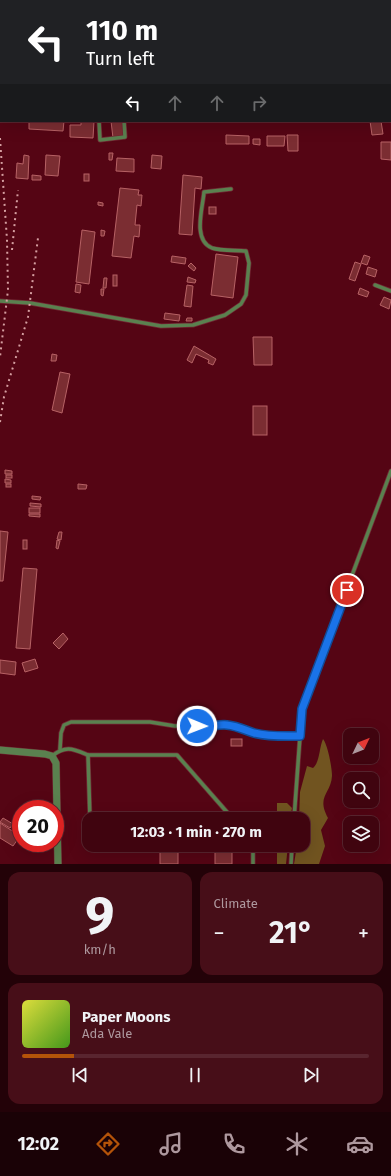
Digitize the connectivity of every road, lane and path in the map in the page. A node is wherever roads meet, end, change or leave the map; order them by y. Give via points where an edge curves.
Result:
1 (99, 122) edge
2 (124, 122) edge
3 (231, 189) dead end
4 (375, 285) dead end
5 (391, 291) edge
6 (0, 301) edge
7 (391, 470) edge
8 (300, 736) junction
9 (60, 749) junction
10 (0, 750) edge
11 (88, 755) junction
12 (52, 756) junction
13 (90, 812) edge
14 (227, 812) edge
15 (295, 812) edge
16 (253, 852) edge
17 (292, 852) edge
18 (58, 864) edge
19 (253, 864) edge
20 (291, 864) edge

1 - 2 lane via 100,140 126,137
3 - 6 lane via 204,192 200,232 204,242 212,248 246,251 249,263 246,295 241,304 225,315 193,325 161,326 30,303
4 - 5 lane
7 - 8 lane via 302,709
8 - 9 lane via 254,733 225,725 204,727 150,722 71,722 64,725 60,733
8 - 15 lane
9 - 11 lane via 74,749
9 - 12 lane
10 - 12 street via 39,752
11 - 13 lane
11 - 14 lane via 177,755
12 - 18 street via 58,772
16 - 19 lane
17 - 20 lane

